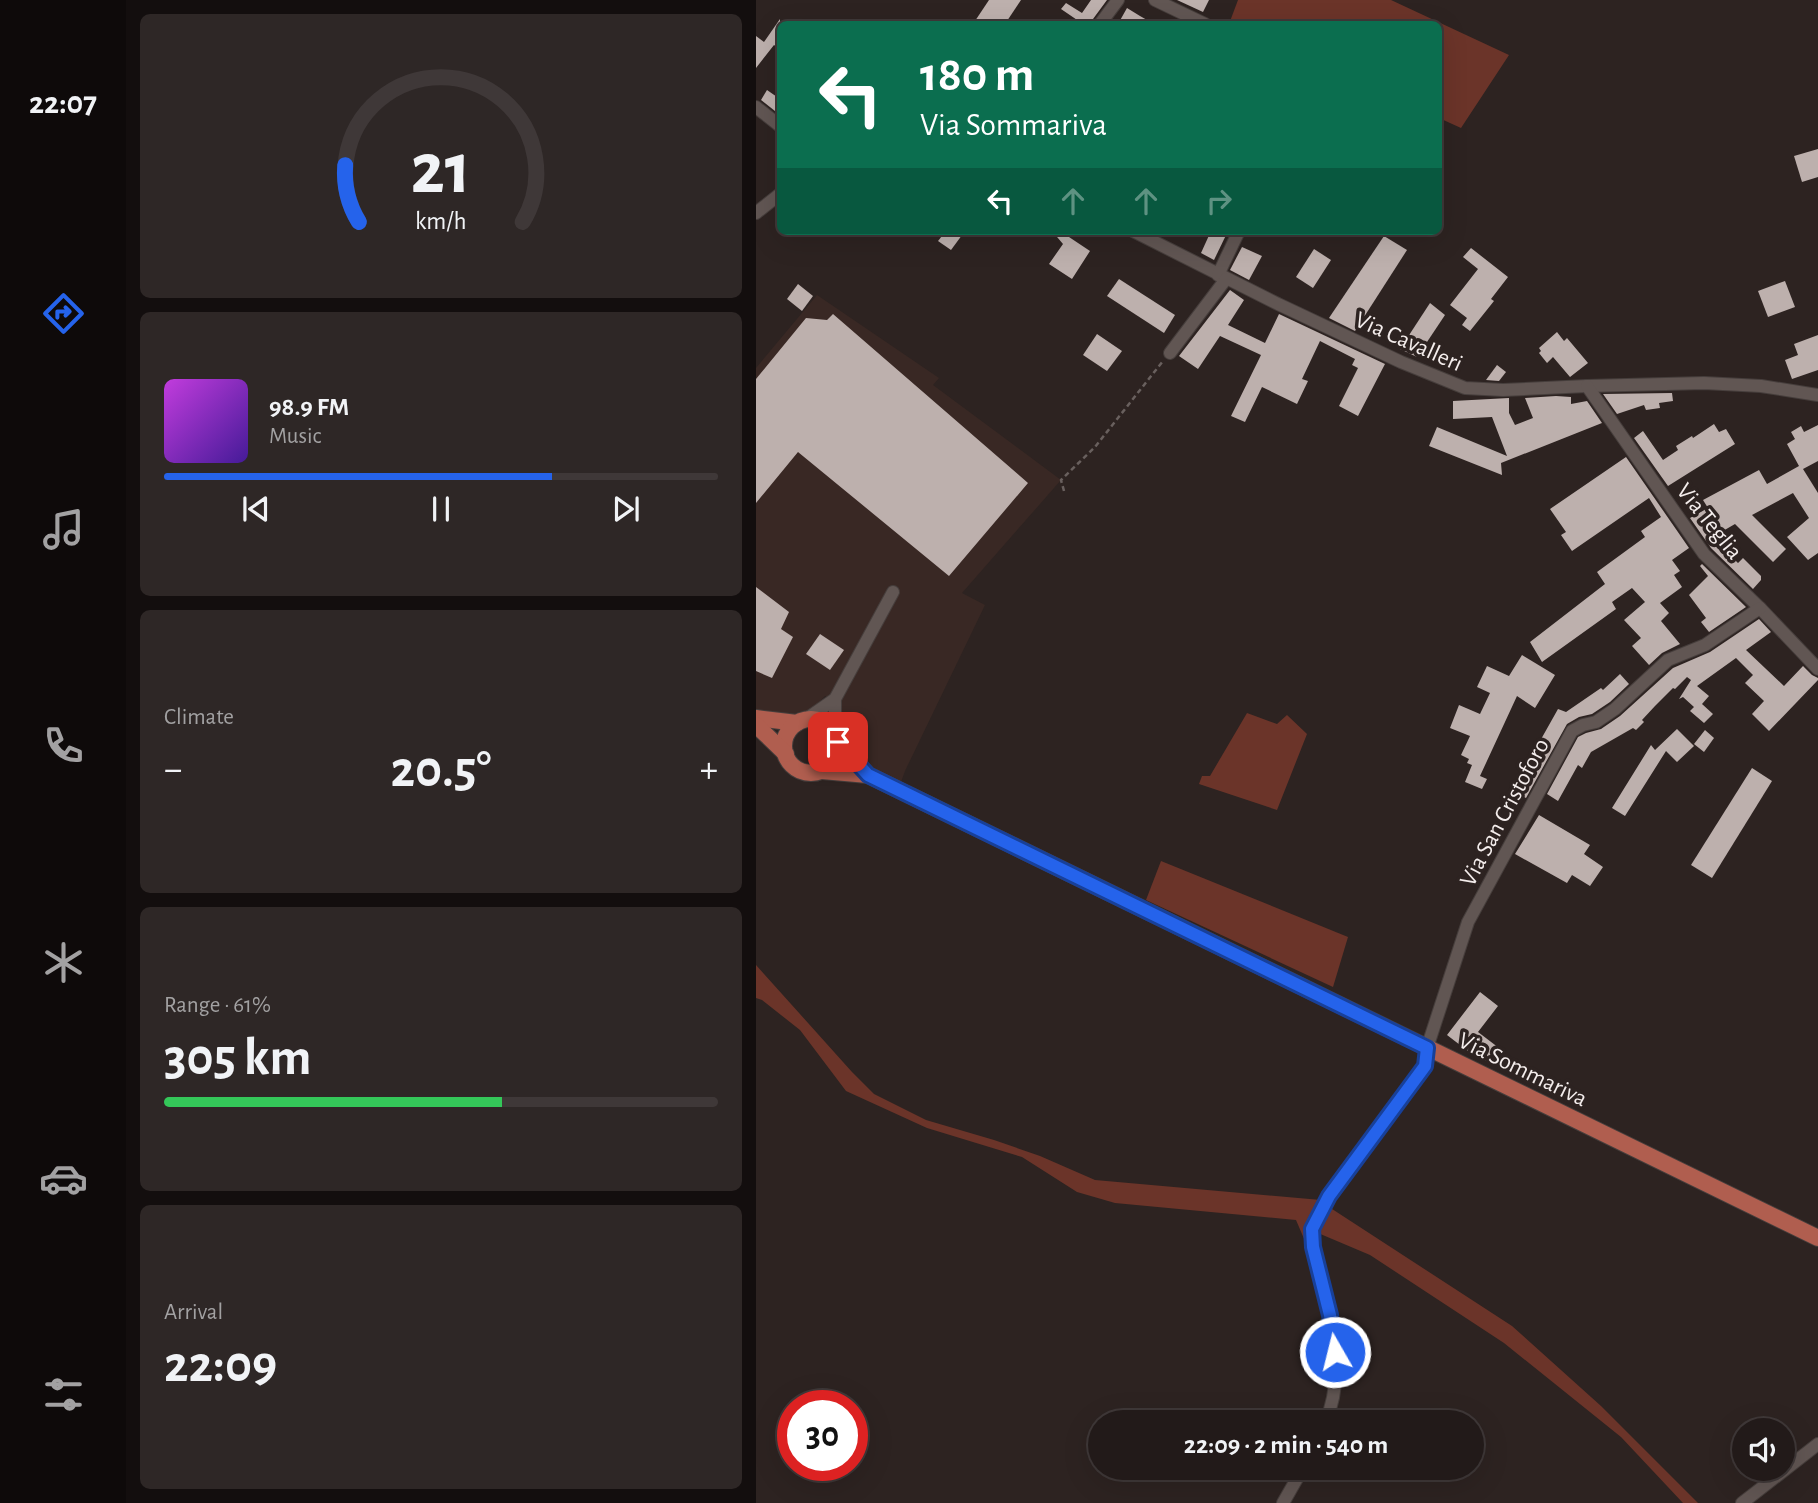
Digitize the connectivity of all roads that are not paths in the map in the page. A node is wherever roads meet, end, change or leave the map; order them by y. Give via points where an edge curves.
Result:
1 (1118, 0) edge
2 (1155, 0) edge
3 (1102, 21) edge
4 (1199, 21) edge
5 (756, 107) edge
6 (777, 124) edge
7 (777, 196) edge
8 (756, 213) edge
9 (1141, 235) edge
10 (1238, 235) edge
11 (1222, 277) junction
12 (1170, 353) road end
13 (1587, 386) junction
14 (1818, 395) edge
15 (893, 592) dead end
16 (1760, 608) junction
17 (1818, 669) edge
18 (835, 699) junction
19 (756, 718) edge
20 (801, 722) junction
21 (756, 725) edge
22 (836, 738) junction
23 (786, 754) junction
24 (822, 771) junction
25 (868, 775) junction
26 (1427, 1048) junction
27 (1818, 1238) edge
28 (1331, 1410) edge
29 (1818, 1444) edge
30 (1296, 1480) edge
31 (1283, 1503) edge
32 (1742, 1503) edge

1 - 3 street
2 - 4 street
5 - 6 street
7 - 8 street
9 - 11 street, Via Cavalleri
10 - 11 street
11 - 12 street
11 - 13 street, Via Cavalleri via 1465,388
13 - 14 street, Via Cavalleri via 1704,383
13 - 16 street, Via Teglia via 1704,554
15 - 18 street
16 - 17 street, Via Teglia
16 - 26 street, Via San Cristoforo via 1705,645 1668,660 1615,709 1572,731 1468,922
18 - 20 street
18 - 22 street
19 - 20 main road
20 - 22 main road via 822,721
20 - 23 main road via 786,737
21 - 23 main road
22 - 24 main road via 835,759
22 - 25 main road, Via Sommariva
23 - 24 main road via 804,772
24 - 25 main road, Via Sommariva
25 - 26 main road, Via Sommariva
26 - 27 main road, Via Sommariva
26 - 28 street, Via San Cristoforo via 1425,1066 1329,1196 1312,1229 1335,1352
29 - 32 street
30 - 31 street

